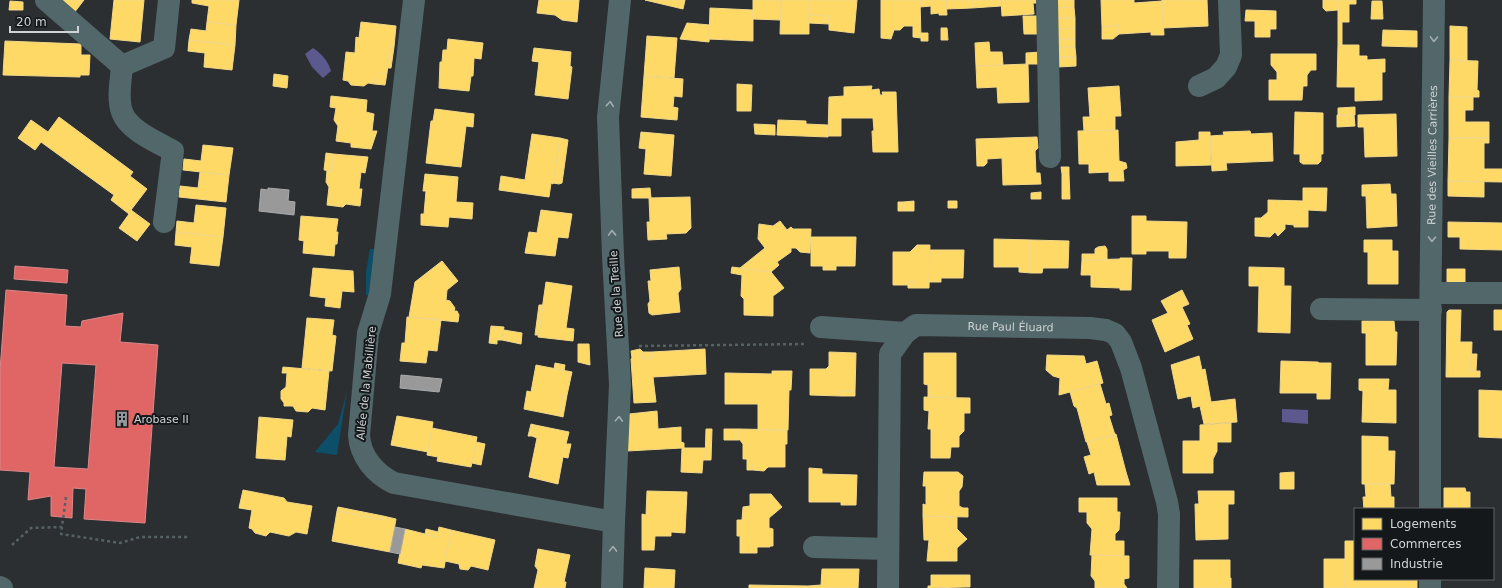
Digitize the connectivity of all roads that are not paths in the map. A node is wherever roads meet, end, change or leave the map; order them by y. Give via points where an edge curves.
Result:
1 (46, 0) edge
2 (169, 0) edge
3 (414, 0) edge
4 (620, 0) edge
5 (1048, 0) edge
6 (1229, 0) edge
7 (1434, 0) edge
8 (122, 66) junction
9 (1199, 86) dead end
10 (1050, 157) dead end
11 (164, 222) dead end
12 (1502, 294) edge
13 (1431, 302) junction
14 (1321, 309) dead end
15 (821, 327) road end
16 (905, 333) junction
17 (1430, 508) edge
18 (614, 522) junction
19 (814, 547) dead end
20 (888, 549) junction
21 (612, 588) edge
22 (888, 588) edge
23 (1168, 588) edge

1 - 8 street
2 - 8 street via 164,48
3 - 18 street, Allée de la Mabillière via 380,294 368,332 359,445 376,471 394,483
18 -> 4 street, Rue de la Treille via 620,385 608,117
5 - 10 street
6 - 9 street via 1231,55 1226,67 1216,78
7 -> 13 street, Rue des Vieilles Carrières
8 - 11 street via 122,113 134,129 173,151
12 - 13 street
13 - 14 street
13 - 17 street, Rue des Vieilles Carrières
15 - 16 street
16 - 20 street via 890,354
16 - 23 street, Rue Paul Éluard via 916,325 1090,328 1115,334 1121,342 1131,368 1165,490 1169,514
21 -> 18 street, Rue de la Treille
19 - 20 street
20 - 22 street

